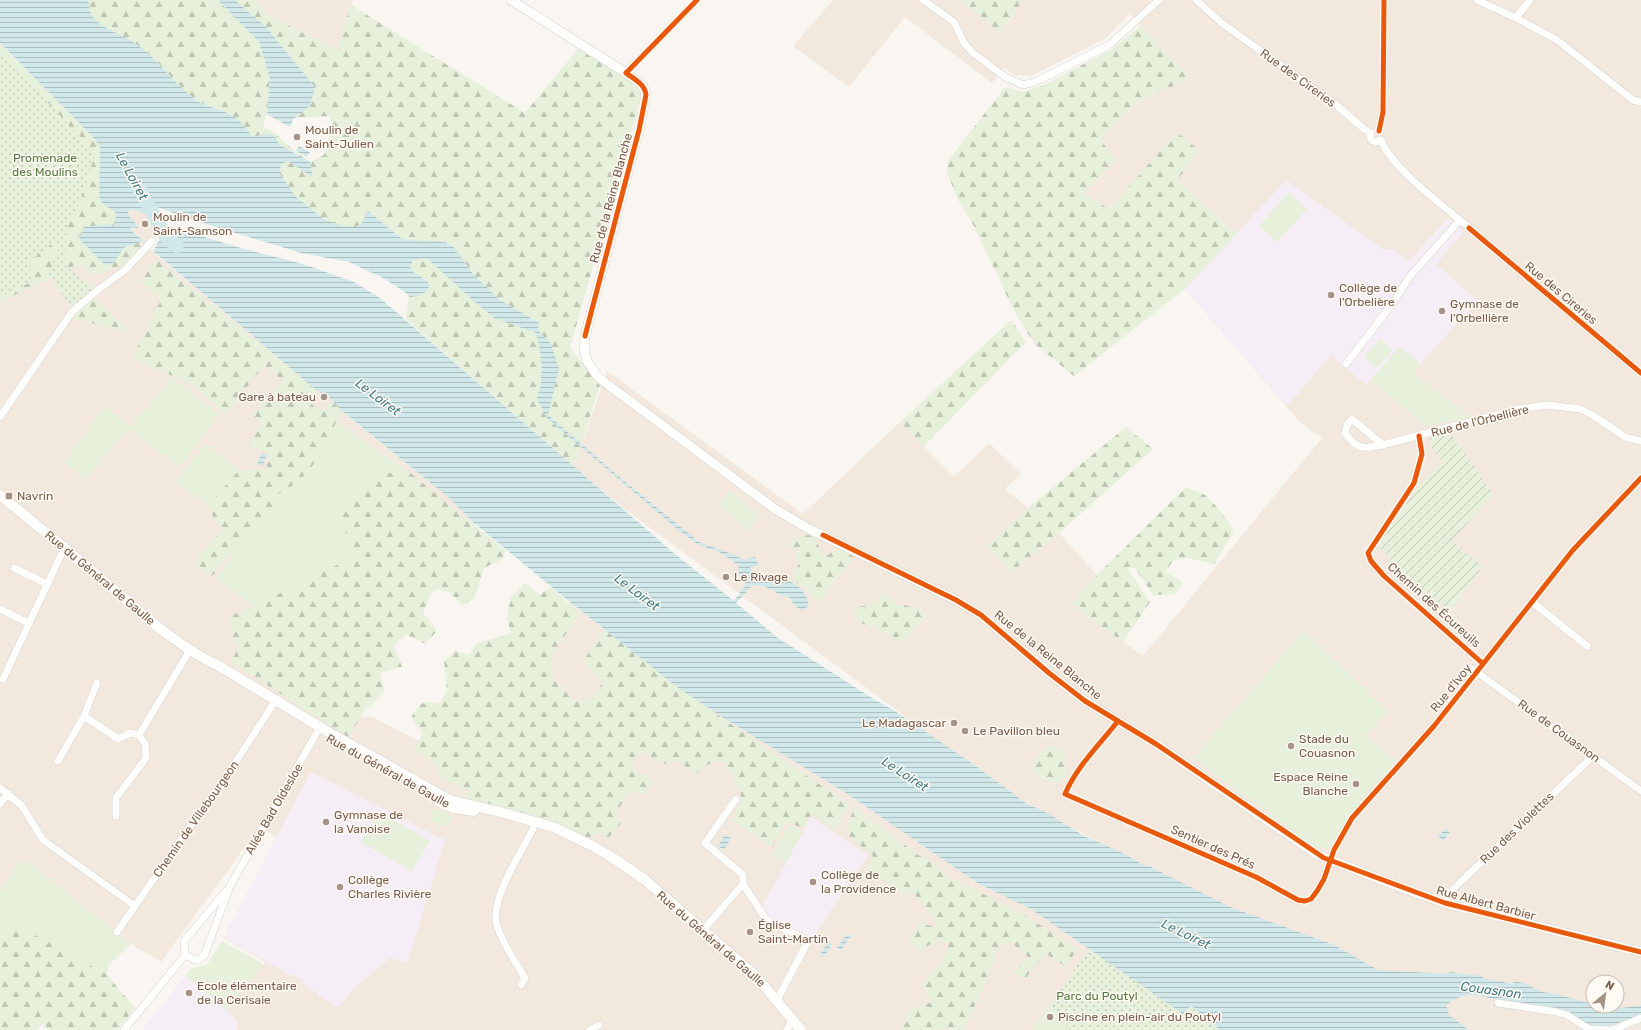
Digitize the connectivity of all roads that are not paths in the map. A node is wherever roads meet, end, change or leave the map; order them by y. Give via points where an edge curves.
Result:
1 (511, 0) edge
2 (697, 0) edge
3 (923, 0) edge
4 (1159, 0) edge
5 (1196, 0) edge
6 (1384, 0) edge
7 (1477, 0) edge
8 (1530, 0) edge
9 (1516, 18) junction
10 (626, 73) junction
11 (1641, 102) edge
12 (1379, 131) junction
13 (1371, 133) junction
14 (1381, 140) junction
15 (1460, 220) junction
16 (152, 241) dead end
17 (1346, 364) dead end
18 (1641, 373) edge
19 (0, 417) edge
20 (1641, 441) edge
21 (1383, 445) junction
22 (1641, 478) edge
23 (0, 494) edge
24 (61, 555) dead end
25 (14, 568) dead end
26 (47, 584) junction
27 (1532, 602) junction
28 (0, 610) edge
29 (28, 623) junction
30 (1587, 646) dead end
31 (190, 650) junction
32 (1474, 670) junction
33 (3, 679) dead end
34 (97, 683) dead end
35 (274, 703) junction
36 (84, 716) junction
37 (1118, 721) junction
38 (318, 729) junction
39 (139, 735) junction
40 (1593, 756) junction
41 (58, 761) dead end
42 (0, 788) edge
43 (1641, 791) edge
44 (8, 793) junction
45 (736, 799) dead end
46 (0, 804) edge
47 (116, 816) dead end
48 (534, 824) junction
49 (1330, 860) junction
50 (743, 884) junction
51 (230, 886) junction
52 (1445, 903) junction
53 (135, 906) junction
54 (703, 930) junction
55 (117, 932) dead end
56 (1641, 952) edge
57 (185, 955) junction
58 (522, 985) dead end
59 (777, 1000) junction
60 (1498, 1003) dead end
61 (1641, 1018) edge
62 (792, 1020) junction
63 (599, 1025) dead end
64 (124, 1030) edge
65 (590, 1030) edge
66 (787, 1030) edge
67 (801, 1030) edge

1 - 10 street, Rue de la Reine Blanche
2 - 10 street
3 - 4 street via 954,22 964,43 973,53 1005,78 1023,85 1035,82 1109,45
5 - 13 street, Rue des Cireries via 1223,24 1335,104
6 - 12 street via 1383,112
7 - 9 street
8 - 9 street
9 - 11 street via 1562,44 1633,100
10 - 37 street, Rue de la Reine Blanche via 643,85 646,95 640,130 585,336 583,348 586,361 599,378 775,509 807,528 956,600 981,615 1085,701
12 - 13 street
12 - 14 street
13 - 14 street via 1372,141
14 - 15 street, Rue des Cireries via 1384,149 1402,169
15 - 17 street via 1410,276 1393,303
15 - 18 street, Rue des Cireries
16 - 19 street via 125,270 72,312
20 - 21 street, Rue de l'Orbellière via 1625,437 1581,409 1547,405 1519,409
21 - 21 street, Rue de l'Orbellière via 1371,448 1360,447 1350,442 1345,433 1347,425 1352,419
22 - 27 street, Rue d'Ivoy via 1573,550
23 - 31 main road, Rue du Général de Gaulle
24 - 26 street
25 - 26 street
26 - 29 street
27 - 30 street
27 - 32 street, Rue d'Ivoy
28 - 29 street
29 - 33 street
31 - 35 main road, Rue du Général de Gaulle via 216,671
31 - 39 street
32 - 40 street, Rue de Couasnon
32 - 49 street, Rue d'Ivoy via 1434,726 1352,818
34 - 36 street
35 - 38 main road, Rue du Général de Gaulle
35 - 53 street, Chemin de Villebourgeon via 226,777
36 - 39 street via 118,739 130,733
36 - 41 street
37 - 49 street, Rue de la Reine Blanche via 1156,744 1316,854
37 - 49 street, Sentier des Prés via 1077,771 1065,794 1256,877 1298,900 1311,899 1324,879
38 - 48 main road, Rue du Général de Gaulle via 447,806
38 - 51 street, Allée Bad Oldesloe
39 - 47 street via 146,744 146,758 116,798
40 - 43 street, Rue de Couasnon
40 - 52 street, Rue des Violettes via 1452,890
42 - 44 street
44 - 46 street
44 - 53 street via 22,806 43,840
45 - 50 street via 705,844 743,875
48 - 54 main road, Rue du Général de Gaulle via 553,828 593,846 644,879
48 - 58 street via 497,900 496,913 497,925 503,940 525,978
49 - 52 street, Rue Albert Barbier
50 - 54 street
50 - 59 street via 766,919 804,938 806,945
51 - 57 street, Allée Bad Oldesloe via 184,941
51 - 57 street, Allée Bad Oldesloe via 204,956 196,960
52 - 56 street, Rue Albert Barbier
53 - 55 street, Chemin de Villebourgeon
54 - 59 main road, Rue du Général de Gaulle via 756,976
57 - 64 street
59 - 62 main road, Rue du Général de Gaulle
60 - 61 street via 1567,1015 1589,1029 1613,1030
62 - 66 street
62 - 67 main road, Rue du Général de Gaulle
63 - 65 street

